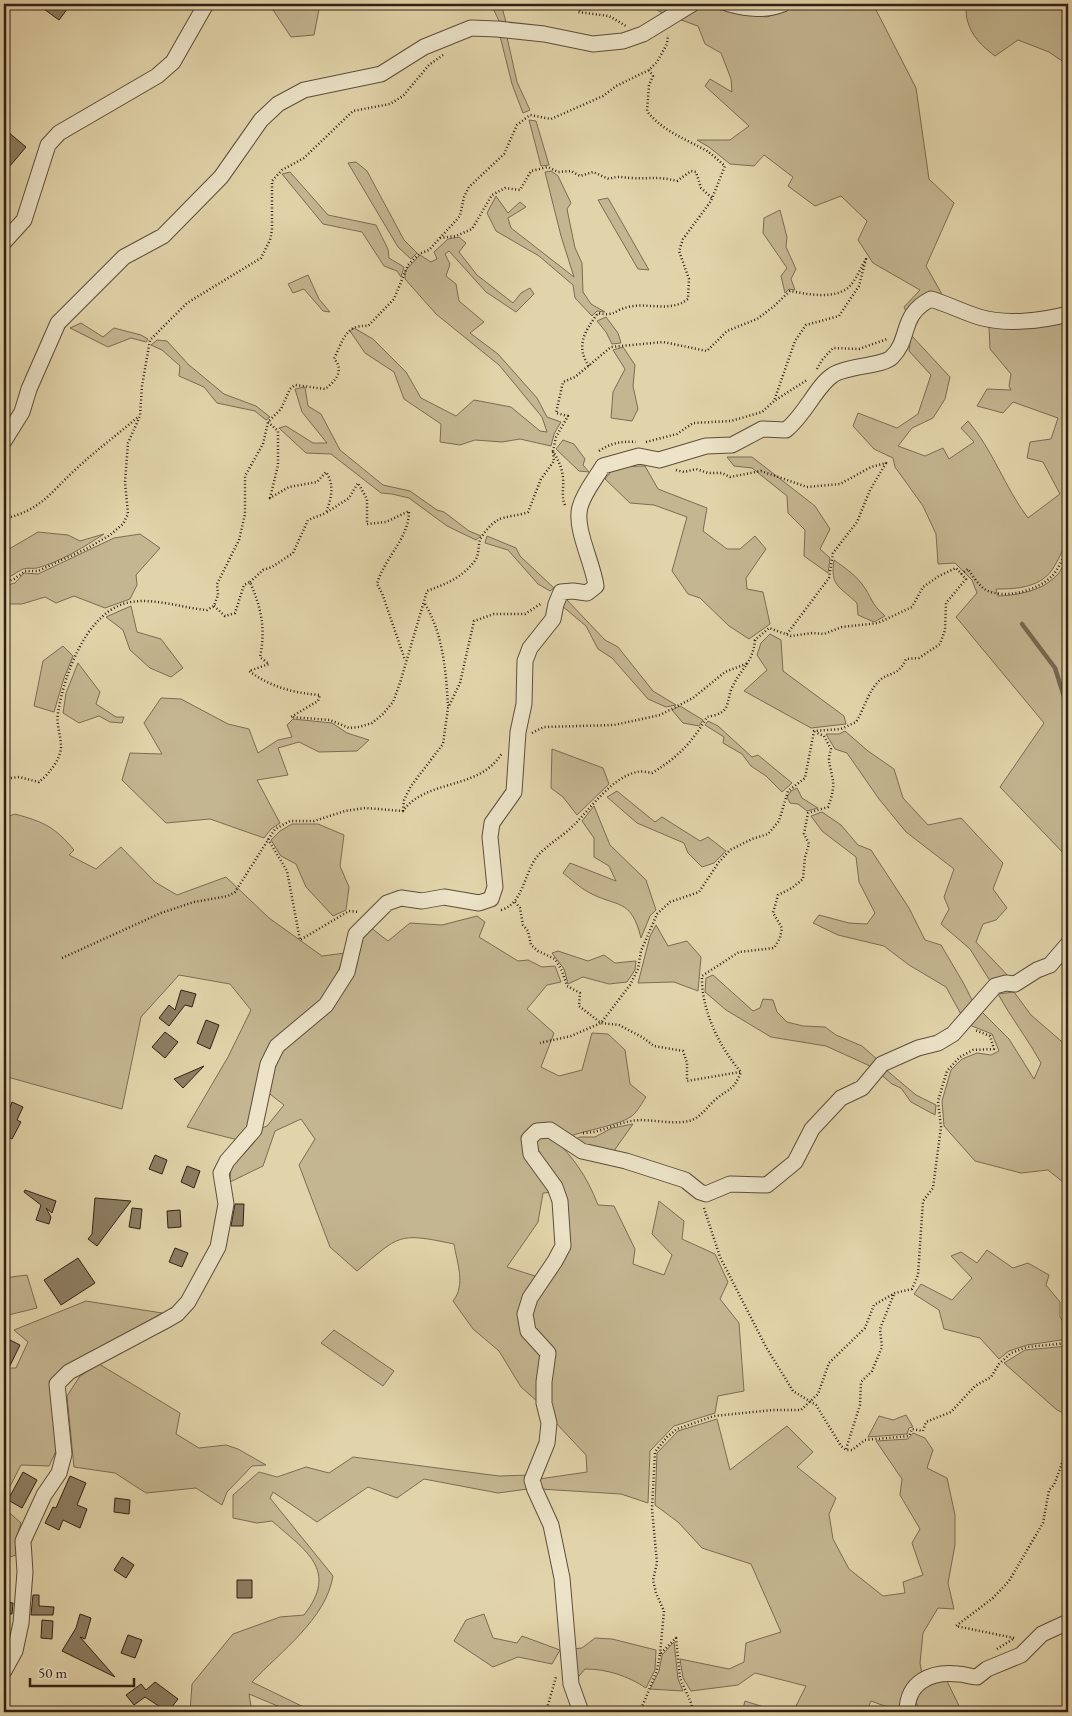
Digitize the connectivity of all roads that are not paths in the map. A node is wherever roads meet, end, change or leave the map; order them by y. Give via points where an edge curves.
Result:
1 (206, 4) edge
2 (692, 4) edge
3 (729, 4) edge
4 (783, 4) edge
5 (4, 242) edge
6 (1068, 314) edge
7 (4, 441) edge
8 (1068, 944) edge
9 (1068, 1622) edge
10 (4, 1671) edge
11 (581, 1712) edge
12 (907, 1712) edge

1 - 5 street via 173,62 157,76 59,133 48,145 24,220
2 - 7 street via 643,34 623,41 593,44 544,34 470,28 424,47 381,74 304,90 278,104 261,120 221,177 163,236 124,257 58,323 22,412
3 - 4 street via 757,10
6 - 10 street via 1033,320 1001,320 980,317 931,299 918,305 891,359 834,374 799,420 786,430 762,429 732,445 706,446 659,460 639,456 604,466 580,508 580,527 596,586 587,594 561,592 553,620 530,648 525,661 524,704 511,748 514,792 492,824 490,837 495,887 491,899 479,903 444,897 422,901 401,898 387,903 370,918 356,934 347,972 326,1005 277,1046 268,1064 254,1130 221,1173 226,1204 218,1248 188,1302 177,1314 69,1372 57,1384 64,1454 60,1473 44,1495 23,1541 25,1572 21,1623 15,1651
8 - 11 street via 1050,965 1016,984 995,986 953,1034 882,1064 862,1088 841,1098 812,1129 795,1162 767,1185 730,1184 706,1194 685,1180 626,1161 582,1152 550,1130 536,1130 529,1139 531,1154 558,1194 563,1246 530,1298 525,1314 528,1331 548,1353 544,1382 547,1443 532,1480 552,1526 562,1578 571,1684
9 - 12 street via 1042,1634 1021,1655 987,1669 977,1677 959,1674 922,1679 910,1695

